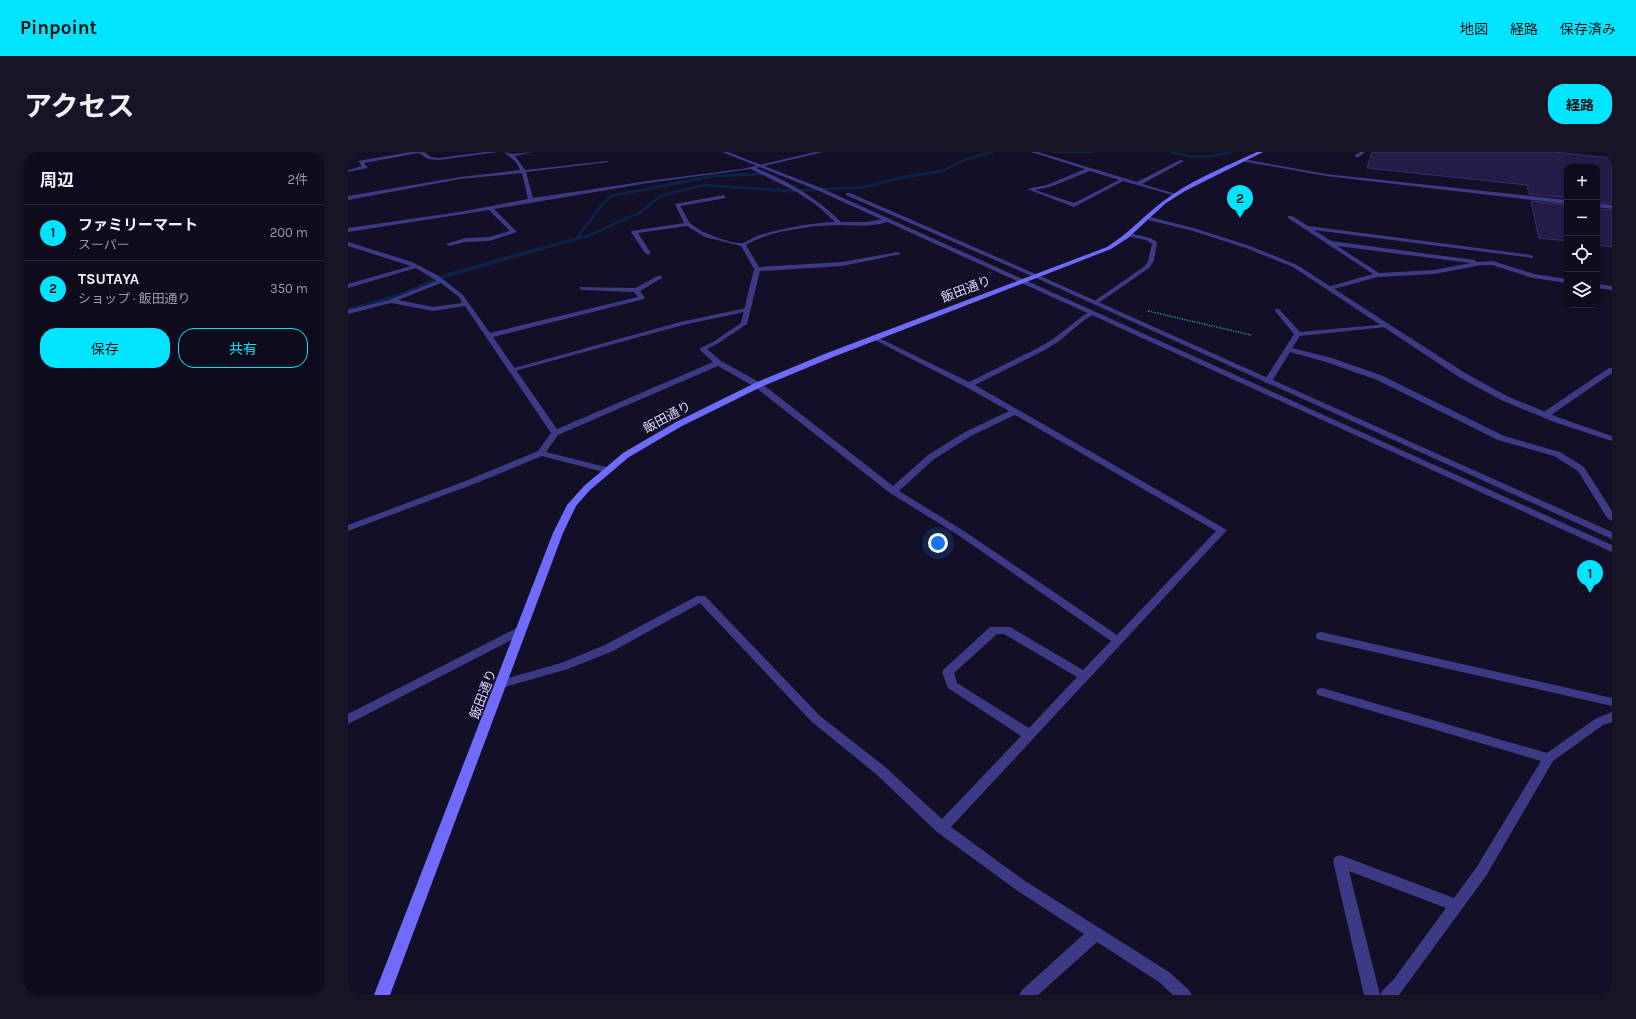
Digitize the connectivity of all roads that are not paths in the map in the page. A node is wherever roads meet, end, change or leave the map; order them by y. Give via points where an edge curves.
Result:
1 (354, 152) edge
2 (420, 152) edge
3 (496, 152) edge
4 (506, 152) edge
5 (531, 152) edge
6 (724, 152) edge
7 (740, 152) edge
8 (821, 152) edge
9 (1033, 152) edge
10 (1261, 152) edge
11 (1363, 152) edge
12 (348, 153) edge
13 (512, 155) junction
14 (1357, 156) dead end
15 (1243, 160) junction
16 (607, 162) dead end
17 (1182, 162) dead end
18 (770, 163) junction
19 (760, 166) junction
20 (752, 168) junction
21 (1088, 170) junction
22 (348, 171) edge
23 (525, 171) junction
24 (1122, 180) junction
25 (1137, 184) junction
26 (1174, 195) junction
27 (724, 197) dead end
28 (348, 198) edge
29 (531, 200) junction
30 (1564, 202) edge
31 (1600, 205) edge
32 (1612, 207) edge
33 (490, 208) junction
34 (1290, 217) dead end
35 (1146, 218) junction
36 (888, 220) junction
37 (688, 224) junction
38 (840, 224) junction
39 (1308, 228) junction
40 (348, 230) edge
41 (1129, 235) junction
42 (1330, 243) junction
43 (348, 244) edge
44 (449, 244) dead end
45 (743, 245) junction
46 (648, 253) dead end
47 (898, 254) dead end
48 (1482, 263) junction
49 (1532, 264) junction
50 (416, 266) junction
51 (757, 270) junction
52 (1378, 275) junction
53 (1036, 276) junction
54 (660, 277) dead end
55 (1564, 280) edge
56 (440, 281) junction
57 (1022, 281) junction
58 (348, 286) edge
59 (1600, 286) edge
60 (582, 288) dead end
61 (1330, 288) junction
62 (1612, 288) edge
63 (636, 290) junction
64 (391, 301) junction
65 (1095, 303) junction
66 (466, 304) junction
67 (747, 310) junction
68 (1277, 310) dead end
69 (348, 312) edge
70 (1092, 313) junction
71 (1386, 325) junction
72 (1298, 334) junction
73 (488, 336) junction
74 (875, 338) junction
75 (1290, 350) junction
76 (718, 363) junction
77 (511, 370) junction
78 (1612, 370) edge
79 (1268, 381) junction
80 (969, 385) junction
81 (758, 386) junction
82 (1016, 411) junction
83 (1545, 415) junction
84 (555, 433) junction
85 (1612, 439) edge
86 (541, 453) junction
87 (607, 470) junction
88 (892, 490) junction
89 (1612, 518) edge
90 (348, 528) edge
91 (1612, 536) edge
92 (1612, 549) edge
93 (521, 630) junction
94 (1321, 636) dead end
95 (1117, 640) junction
96 (1084, 676) junction
97 (501, 684) junction
98 (1322, 692) dead end
99 (1612, 702) edge
100 (1612, 716) edge
101 (348, 718) edge
102 (1030, 735) junction
103 (1549, 758) junction
104 (942, 828) junction
105 (1456, 905) junction
106 (1096, 934) junction
107 (382, 995) edge
108 (1027, 995) edge
109 (1184, 995) edge
110 (1372, 995) edge
111 (1388, 995) edge

1 - 12 street
2 - 3 street via 430,158 439,159
2 - 22 street via 360,162 366,168
4 - 13 street
5 - 13 street
6 - 19 street
7 - 18 street
8 - 18 street
9 - 21 street
10 - 15 main road, 飯田通り
11 - 14 street
13 - 23 street
15 - 26 main road, 飯田通り
15 - 30 street via 1326,174
16 - 23 street
17 - 25 street
18 - 19 street
18 - 53 street
19 - 20 street
19 - 36 street
20 - 29 street
20 - 38 street via 792,186 830,213
21 - 24 street
21 - 24 street via 1048,186 1029,189 1074,204
23 - 28 street via 454,179
23 - 29 street
24 - 25 street
25 - 26 street
26 - 35 main road, 飯田通り
27 - 37 street via 677,205
29 - 33 street
31 - 32 street
33 - 40 street
33 - 44 street via 514,232 489,239
34 - 39 street
35 - 41 main road, 飯田通り
35 - 61 street via 1195,230 1270,256 1296,266
36 - 38 street
36 - 57 street
37 - 45 street via 716,238
37 - 46 street via 634,232
38 - 45 street via 762,236
39 - 42 street
39 - 49 street
41 - 53 main road, 飯田通り via 1110,248
41 - 65 street via 1155,243 1151,261 1147,267
42 - 48 street
42 - 52 street
43 - 50 street
45 - 51 street
47 - 51 street via 842,264
48 - 49 street
48 - 52 street via 1434,272
49 - 55 street
50 - 56 street
50 - 58 street
51 - 67 street
52 - 61 street
53 - 57 main road, 飯田通り
53 - 65 street
54 - 63 street
56 - 64 street
56 - 66 street via 451,288
57 - 70 street
57 - 74 main road, 飯田通り
59 - 62 street
60 - 63 street
61 - 71 street
63 - 73 street via 642,298
64 - 66 street via 433,309
64 - 69 street
65 - 79 street
66 - 73 street
67 - 76 street via 744,324 702,349
67 - 77 street via 682,323
68 - 72 street
70 - 80 street via 1080,318 1069,332 1050,344
70 - 92 street
71 - 72 street
71 - 83 street via 1462,375 1504,398
72 - 75 street
73 - 77 street
74 - 80 street
74 - 81 main road, 飯田通り
75 - 79 street
75 - 89 street via 1330,360 1380,378 1501,438 1557,454 1581,470
76 - 81 street
76 - 84 street
77 - 84 street
78 - 83 street
79 - 91 street
80 - 82 street
81 - 87 main road, 飯田通り via 650,440
81 - 88 street
82 - 88 street via 968,434 931,457
82 - 95 street via 1222,530
83 - 85 street
84 - 86 street
86 - 87 street
86 - 90 street
87 - 93 main road, 飯田通り via 572,505 558,533
88 - 95 street via 961,533
93 - 97 main road, 飯田通り
93 - 101 street
94 - 99 street
95 - 96 street
96 - 102 street
96 - 102 street via 1006,630 994,630 948,672 952,685
97 - 104 street via 564,666 609,648 701,598 816,719 880,770
97 - 107 main road, 飯田通り
98 - 103 street
100 - 103 street via 1599,722
102 - 104 street
103 - 105 street via 1481,872
104 - 106 street via 1020,885
105 - 110 street via 1340,862
105 - 111 street via 1399,984
106 - 108 street
106 - 109 street via 1164,977

